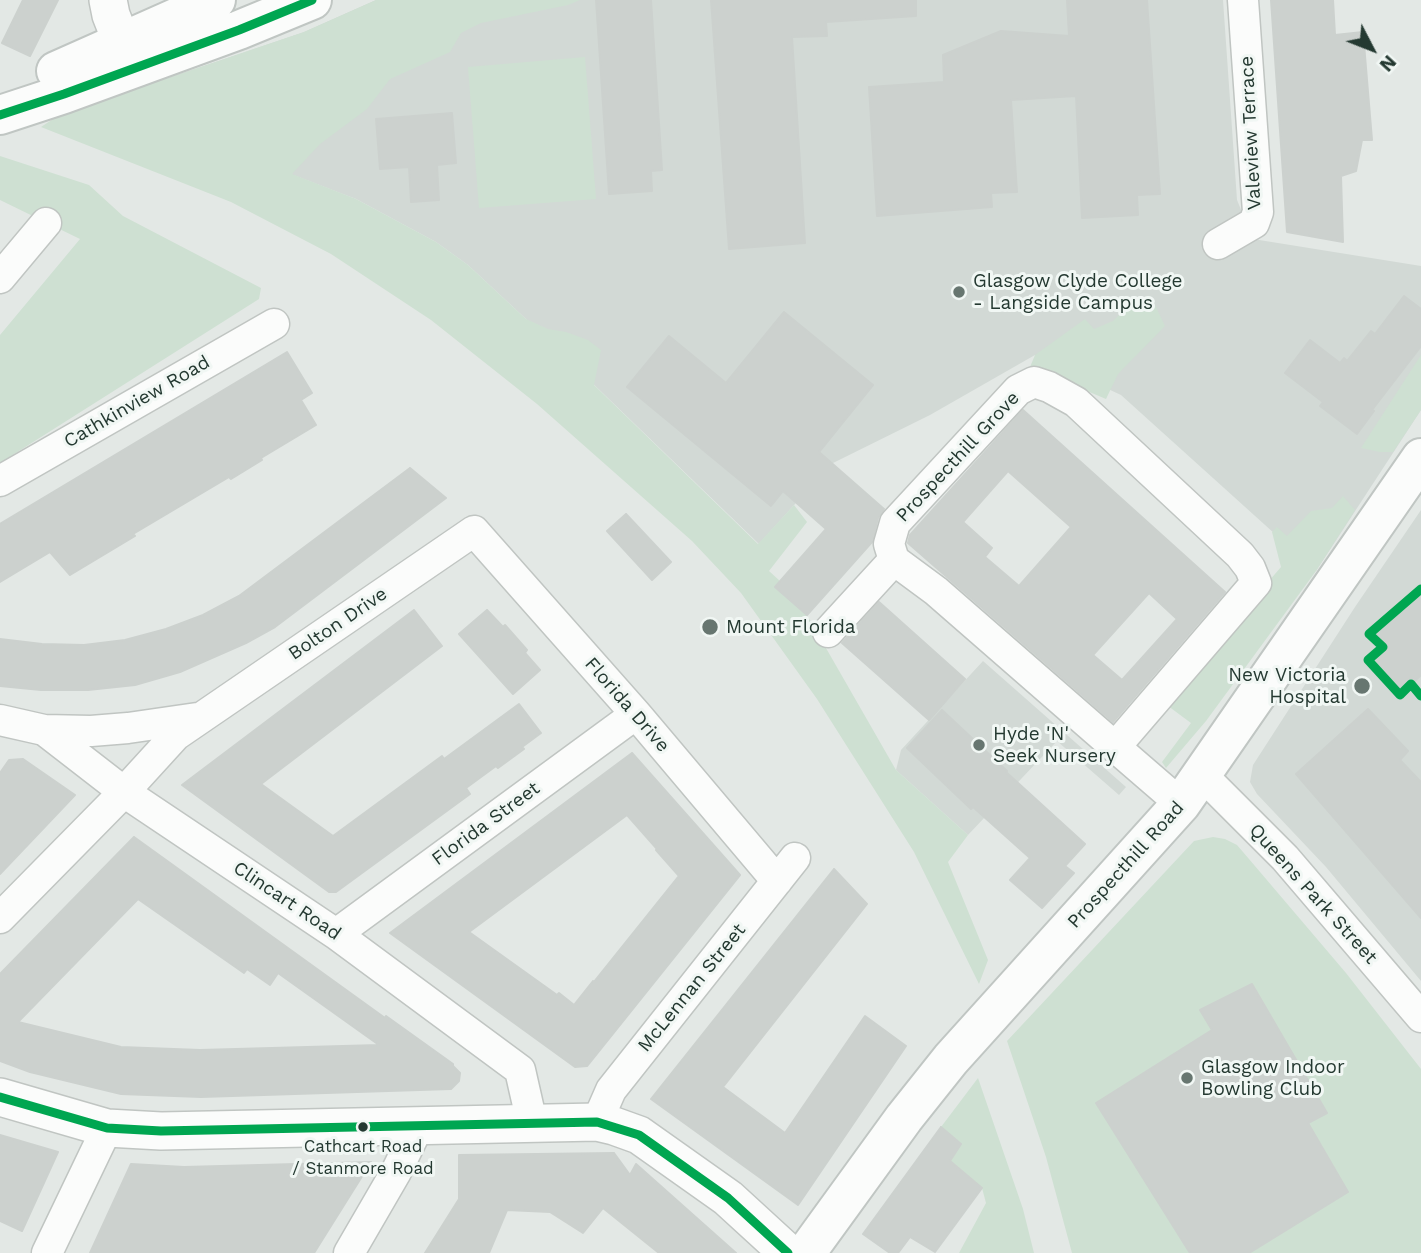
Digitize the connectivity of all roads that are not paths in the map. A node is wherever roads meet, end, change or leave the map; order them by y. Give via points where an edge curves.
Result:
1 (108, 0) edge
2 (312, 0) edge
3 (1243, 0) edge
4 (222, 12) edge
5 (128, 56) junction
6 (0, 96) edge
7 (0, 116) edge
8 (46, 223) dead end
9 (1218, 244) dead end
10 (0, 278) edge
11 (274, 324) dead end
12 (1421, 458) edge
13 (0, 481) edge
14 (474, 531) joint
15 (894, 560) junction
16 (828, 632) dead end
17 (636, 714) junction
18 (201, 717) junction
19 (0, 720) edge
20 (44, 730) junction
21 (1115, 747) junction
22 (1192, 790) junction
23 (124, 792) junction
24 (786, 870) joint
25 (0, 918) edge
26 (336, 934) junction
27 (1421, 1016) edge
28 (0, 1097) edge
29 (532, 1122) junction
30 (597, 1122) junction
31 (419, 1125) junction
32 (107, 1128) junction
33 (47, 1253) edge
34 (349, 1253) edge
35 (788, 1253) edge
36 (806, 1253) edge

1 - 5 street
2 - 4 main road
3 - 9 street, Valeview Terrace via 1258,212 1254,223
4 - 5 main road
5 - 6 main road
5 - 7 main road
8 - 10 street
11 - 13 street, Cathkinview Road
12 - 22 main road, Prospecthill Road
14 - 17 street, Florida Drive
14 - 18 street, Bolton Drive
15 - 16 street
15 - 21 street
15 - 21 street, Prospecthill Grove via 890,544 895,523 1018,390 1034,382 1076,402 1240,555 1256,583
17 - 24 street, Florida Drive
17 - 26 street, Florida Street
18 - 20 street, Bolton Drive via 116,729
18 - 23 street, Bolton Drive via 176,735
19 - 20 street, Clincart Road
20 - 23 street, Clincart Road
21 - 22 street
22 - 27 street, Queens Park Street via 1285,858
22 - 36 main road, Prospecthill Road via 951,1059
23 - 25 street, Bolton Drive
23 - 26 street, Clincart Road
24 - 30 street, McLennan Street via 611,1090
26 - 29 street, Clincart Road via 520,1070
28 - 32 street
29 - 30 street
29 - 31 street
30 - 35 street via 639,1135 728,1198
31 - 32 street via 162,1131
31 - 34 street
32 - 33 street

